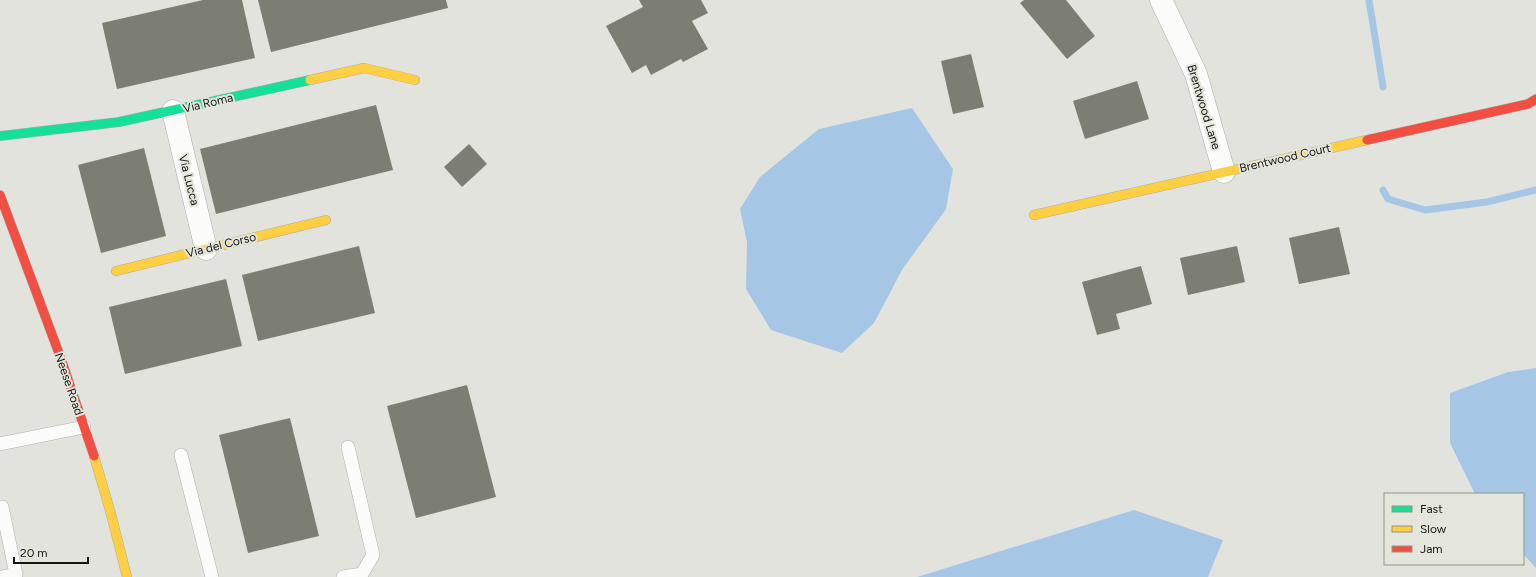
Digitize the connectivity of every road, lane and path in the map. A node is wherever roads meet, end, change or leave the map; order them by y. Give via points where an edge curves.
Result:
1 (1161, 0) edge
2 (414, 80) dead end
3 (1536, 99) edge
4 (173, 111) junction
5 (0, 136) edge
6 (1224, 172) junction
7 (0, 195) edge
8 (1034, 215) dead end
9 (326, 220) dead end
10 (206, 248) junction
11 (116, 270) dead end
12 (84, 427) junction
13 (0, 444) edge
14 (348, 447) dead end
15 (181, 455) dead end
16 (0, 507) edge
17 (2, 577) edge
18 (127, 577) edge
19 (212, 577) edge
20 (343, 577) edge

1 - 6 street, Brentwood Lane via 1196,74
2 - 4 street, Via Roma via 364,68
3 - 6 street, Brentwood Court via 1528,104
4 - 5 street, Via Roma via 119,122
4 - 10 street, Via Lucca
6 - 8 street, Brentwood Court
7 - 12 street, Neese Road
9 - 10 street, Via del Corso
10 - 11 street, Via del Corso
12 - 13 lane
12 - 18 street, Neese Road via 118,535
14 - 20 lane via 373,555 362,574
15 - 19 lane
16 - 17 lane via 16,574

